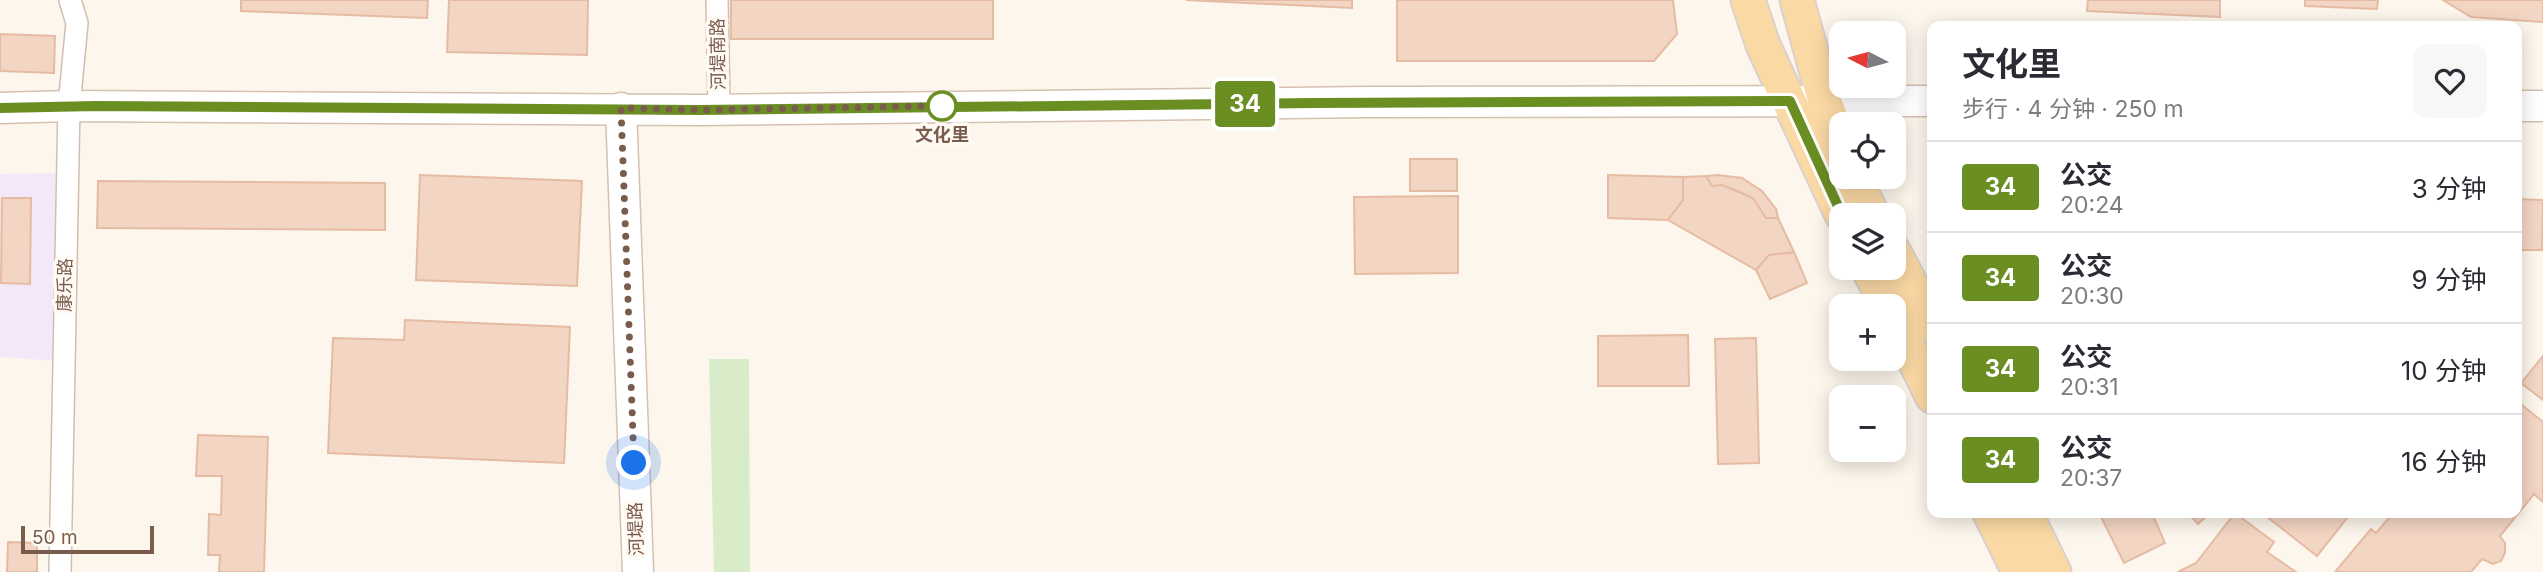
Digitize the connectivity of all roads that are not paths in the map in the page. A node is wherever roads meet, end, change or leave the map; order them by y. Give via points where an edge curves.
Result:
1 (70, 0) edge
2 (717, 0) edge
3 (1748, 0) edge
4 (1797, 0) edge
5 (1790, 101) junction
6 (1927, 101) edge
7 (1825, 102) junction
8 (69, 106) junction
9 (2522, 106) edge
10 (2543, 106) edge
11 (0, 108) edge
12 (621, 108) junction
13 (710, 109) junction
14 (1829, 113) edge
15 (1837, 203) edge
16 (1906, 275) edge
17 (1927, 316) edge
18 (1906, 343) edge
19 (1927, 386) edge
20 (1993, 518) edge
21 (2027, 518) edge
22 (60, 572) edge
23 (638, 572) edge
24 (2020, 572) edge
25 (2054, 572) edge

1 - 8 street, 康乐路 via 77,23
2 - 13 street, 河堤南路
3 - 5 main road
4 - 7 main road
5 - 7 main road
5 - 13 main road
5 - 15 main road
6 - 7 main road
7 - 14 main road
8 - 11 main road
8 - 12 main road
8 - 22 street, 康乐路
9 - 10 main road
12 - 13 main road
12 - 23 main road, 河堤路
16 - 17 main road
18 - 19 main road
20 - 24 main road
21 - 25 main road

